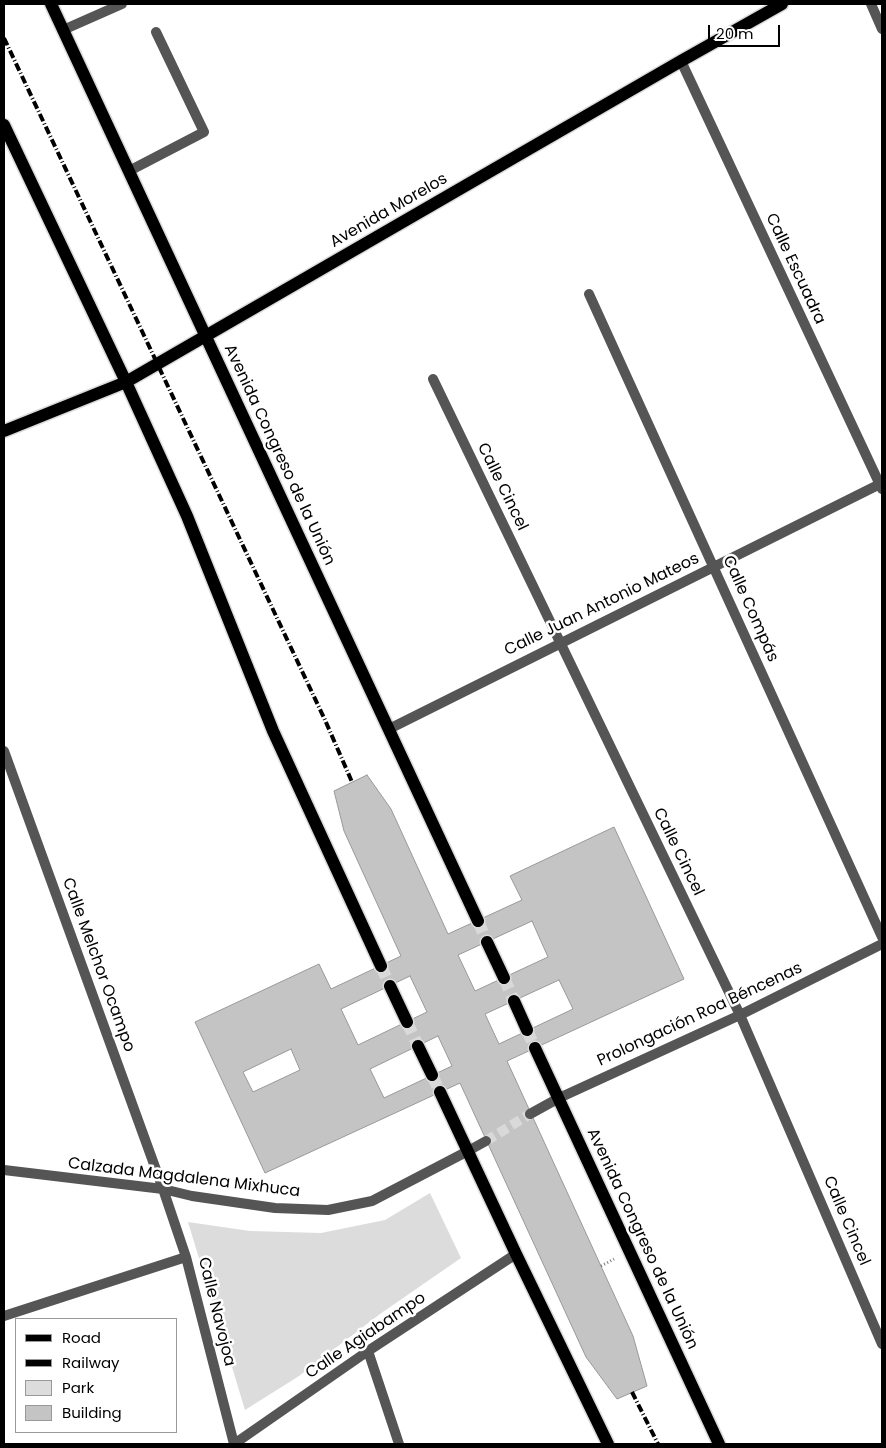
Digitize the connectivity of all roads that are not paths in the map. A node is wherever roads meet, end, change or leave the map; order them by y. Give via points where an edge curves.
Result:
1 (51, 4) edge
2 (122, 4) edge
3 (782, 4) edge
4 (870, 4) edge
5 (882, 29) edge
6 (63, 30) junction
7 (156, 32) dead end
8 (681, 61) junction
9 (4, 125) edge
10 (129, 171) junction
11 (589, 294) dead end
12 (206, 336) junction
13 (433, 379) dead end
14 (126, 382) junction
15 (4, 431) edge
16 (881, 485) edge
17 (714, 566) junction
18 (561, 642) junction
19 (389, 729) junction
20 (4, 751) edge
21 (478, 921) tunnel mouth
22 (882, 937) edge
23 (488, 942) tunnel mouth
24 (882, 944) edge
25 (381, 966) tunnel mouth
26 (504, 978) tunnel mouth
27 (390, 986) tunnel mouth
28 (514, 1001) tunnel mouth
29 (740, 1015) junction
30 (407, 1022) tunnel mouth
31 (527, 1030) tunnel mouth
32 (418, 1046) tunnel mouth
33 (535, 1048) tunnel mouth
34 (432, 1075) tunnel mouth
35 (440, 1092) tunnel mouth
36 (559, 1098) junction
37 (530, 1114) tunnel mouth
38 (486, 1141) tunnel mouth
39 (468, 1152) junction
40 (4, 1170) edge
41 (164, 1189) junction
42 (516, 1254) junction
43 (186, 1257) junction
44 (4, 1316) edge
45 (882, 1344) edge
46 (368, 1351) junction
47 (234, 1444) edge
48 (399, 1444) edge
49 (608, 1444) edge
50 (719, 1444) edge

1 - 6 main road, Avenida Congreso de la Unión
2 - 6 street
3 - 8 main road, Avenida Morelos
4 - 5 street
6 - 10 main road, Avenida Congreso de la Unión
7 - 10 street via 204,132
8 - 12 main road, Avenida Morelos
8 - 16 street, Calle Escuadra
9 - 14 main road
10 - 12 main road, Avenida Congreso de la Unión
11 - 17 street, Calle Compás
12 - 14 main road, Avenida Morelos
12 - 19 main road, Avenida Congreso de la Unión
13 - 18 street, Calle Cincel
14 - 15 main road, Avenida Morelos
14 - 25 main road via 187,516 273,731
16 - 17 street, Calle Juan Antonio Mateos
17 - 18 street, Calle Juan Antonio Mateos
17 - 22 street, Calle Compás
18 - 19 street, Calle Juan Antonio Mateos
18 - 29 street, Calle Cincel
19 - 21 main road, Avenida Congreso de la Unión
20 - 41 street, Calle Melchor Ocampo
23 - 26 main road
24 - 29 street, Prolongación Roa Béncenas
27 - 30 main road
28 - 31 main road
29 - 36 street, Prolongación Roa Béncenas
29 - 45 street, Calle Cincel
32 - 34 main road
33 - 36 main road, Avenida Congreso de la Unión
35 - 39 main road
36 - 37 street, Prolongación Roa Béncenas
36 - 50 main road, Avenida Congreso de la Unión
38 - 39 street
39 - 41 street, Calzada Magdalena Mixhuca via 372,1201 328,1210 275,1208
39 - 42 main road
40 - 41 street, Calzada Magdalena Mixhuca
41 - 43 street, Calle Navojoa
42 - 46 street, Calle Agiabampo
42 - 49 main road
43 - 44 street
43 - 47 street, Calle Navojoa
46 - 47 street, Calle Agiabampo
46 - 48 street

